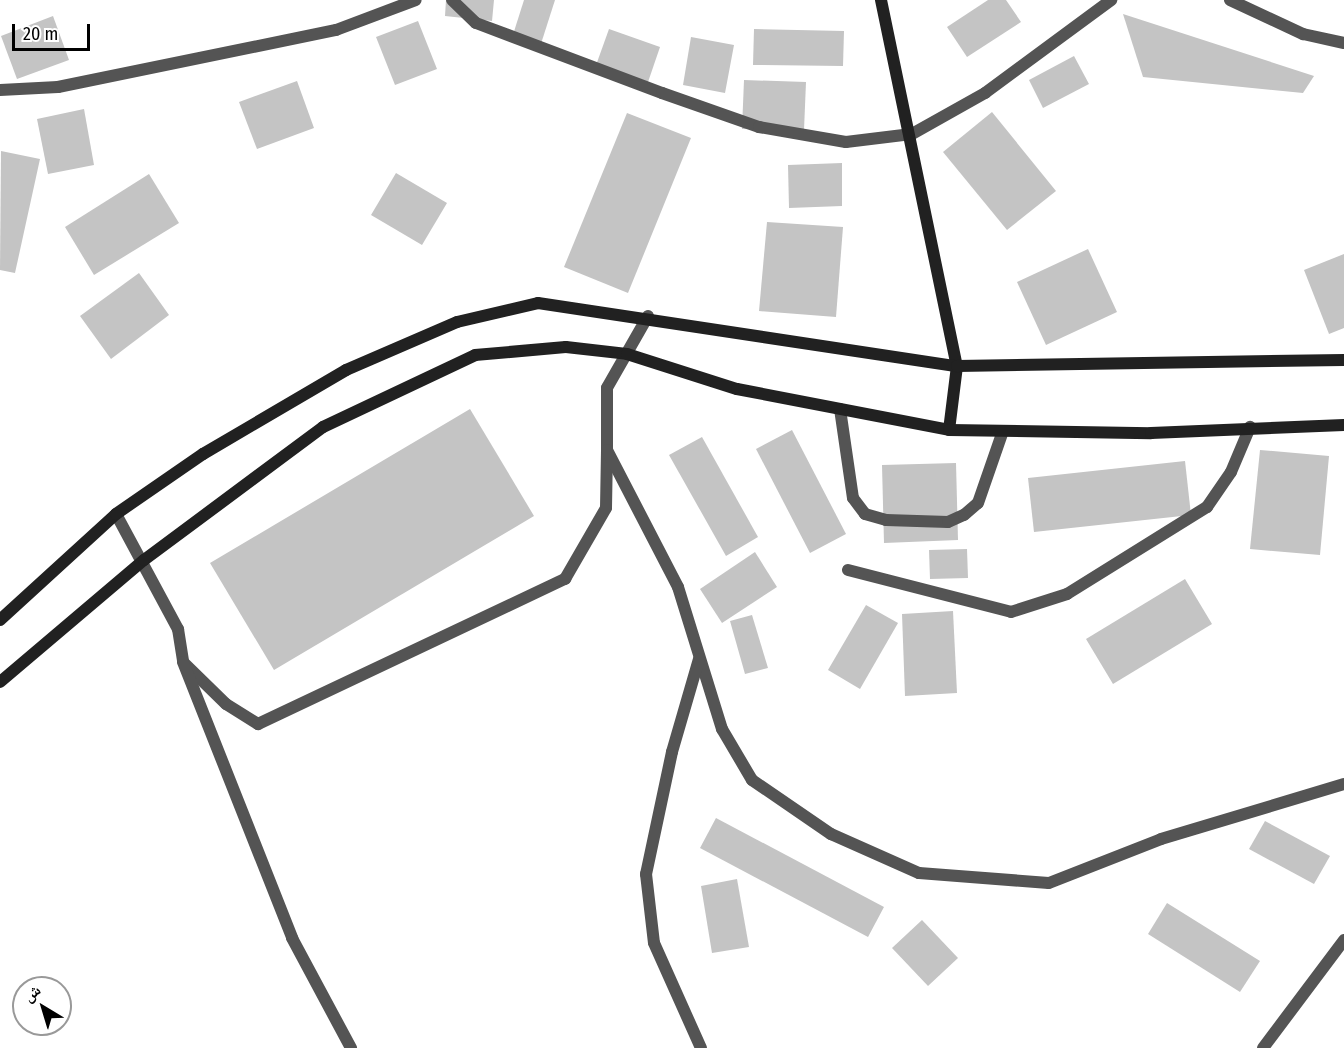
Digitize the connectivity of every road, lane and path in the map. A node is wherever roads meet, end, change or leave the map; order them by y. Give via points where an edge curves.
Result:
1 (416, 0) edge
2 (452, 0) edge
3 (881, 0) edge
4 (1111, 0) edge
5 (1230, 0) edge
6 (1344, 43) edge
7 (0, 90) edge
8 (912, 134) junction
9 (648, 316) junction
10 (627, 354) junction
11 (1344, 360) edge
12 (957, 366) junction
13 (840, 409) junction
14 (1344, 425) edge
15 (1250, 427) junction
16 (949, 430) junction
17 (1003, 431) junction
18 (607, 450) junction
19 (116, 514) junction
20 (144, 560) junction
21 (848, 570) dead end
22 (0, 620) edge
23 (700, 658) junction
24 (183, 662) junction
25 (0, 682) edge
26 (1344, 784) edge
27 (1344, 940) edge
28 (351, 1048) edge
29 (701, 1048) edge
30 (1263, 1048) edge

1 - 7 street via 336,30 58,87
2 - 8 street via 476,23 759,127 846,142
3 - 8 street
4 - 8 street via 985,93
5 - 6 street via 1303,34
8 - 12 street
9 - 10 street
9 - 12 street
9 - 19 street via 538,303 457,322 346,370 203,454
10 - 13 street via 737,389
10 - 18 street via 608,388
10 - 20 street via 566,348 475,355 323,427
11 - 12 street
12 - 16 street
13 - 16 street
13 - 17 street via 853,498 865,514 886,520 948,522 964,515 978,503
14 - 15 street
15 - 17 street via 1152,433
15 - 21 street via 1231,472 1207,507 1067,594 1011,612
16 - 17 street
18 - 23 street via 678,586
18 - 24 street via 606,508 565,579 258,724 226,704
19 - 20 street
19 - 22 street
20 - 24 street via 178,629
20 - 25 street
23 - 26 street via 722,729 752,780 831,834 919,873 1050,884 1161,839
23 - 29 street via 672,752 646,874 654,943
24 - 28 street via 292,938
27 - 30 street

